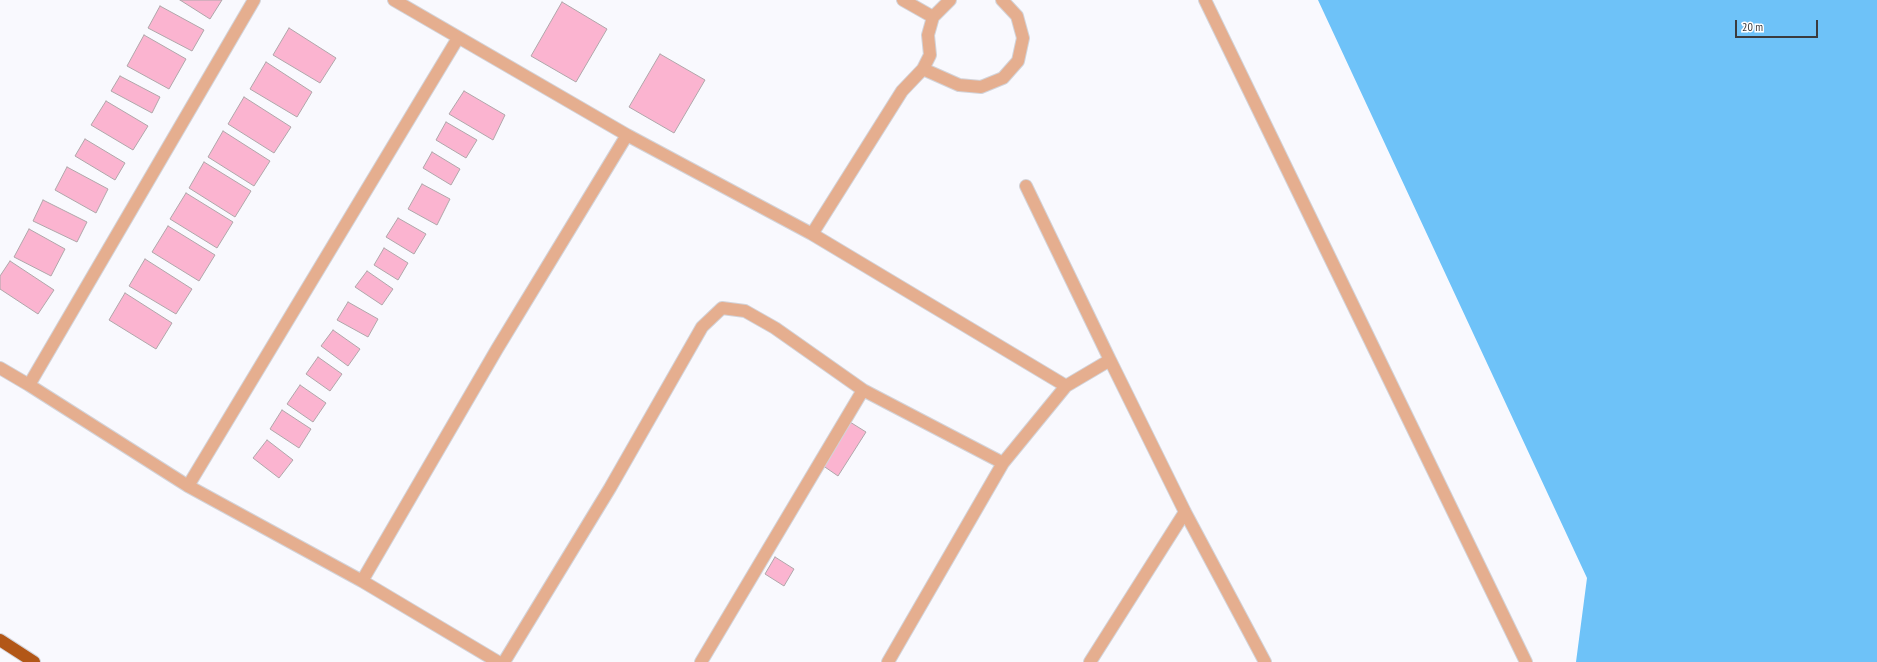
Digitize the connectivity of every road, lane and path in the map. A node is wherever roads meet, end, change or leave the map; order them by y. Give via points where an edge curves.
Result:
1 (254, 0) edge
2 (394, 0) edge
3 (903, 0) edge
4 (950, 0) edge
5 (1002, 0) edge
6 (1206, 0) edge
7 (933, 17) junction
8 (458, 38) junction
9 (923, 69) junction
10 (627, 135) junction
11 (1026, 186) dead end
12 (812, 234) junction
13 (1110, 360) junction
14 (0, 368) edge
15 (29, 384) junction
16 (1066, 386) junction
17 (863, 390) junction
18 (1003, 463) junction
19 (188, 486) junction
20 (1185, 512) junction
21 (362, 581) junction
22 (0, 640) edge
23 (34, 662) edge
24 (498, 662) edge
25 (504, 662) edge
26 (701, 662) edge
27 (888, 662) edge
28 (1090, 662) edge
29 (1265, 662) edge
30 (1526, 662) edge

1 - 15 street
2 - 8 street
3 - 7 street
4 - 7 street
5 - 9 street via 1017,16 1023,38 1018,61 1003,78 981,87 959,85
6 - 30 street
7 - 9 street via 928,35 930,55
8 - 10 street
8 - 19 street
9 - 12 street via 902,91
10 - 12 street
10 - 21 street via 497,349
11 - 13 street
12 - 16 street
13 - 16 street
13 - 20 street
14 - 15 street
15 - 19 street
16 - 18 street
17 - 18 street
17 - 25 street via 751,314 722,308 702,327 610,488
17 - 26 street
18 - 27 street
19 - 21 street
20 - 28 street
20 - 29 street
21 - 24 street
22 - 23 highway

